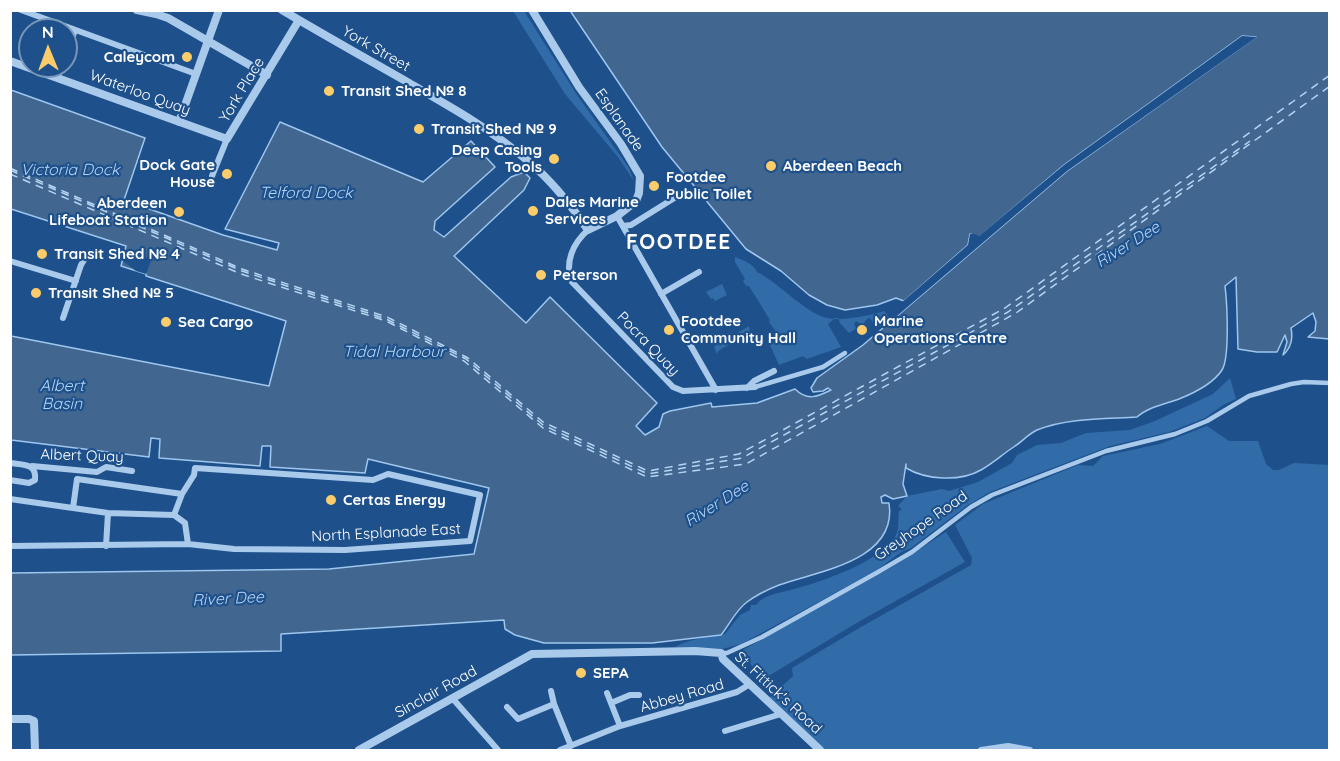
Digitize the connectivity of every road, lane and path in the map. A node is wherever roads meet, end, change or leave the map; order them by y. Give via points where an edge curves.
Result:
1 (21, 10) edge
2 (136, 10) edge
3 (219, 10) edge
4 (282, 10) edge
5 (532, 10) edge
6 (43, 18) edge
7 (299, 20) junction
8 (78, 31) edge
9 (208, 40) junction
10 (196, 74) junction
11 (267, 75) junction
12 (57, 78) edge
13 (179, 122) junction
14 (227, 139) junction
15 (212, 176) dead end
16 (676, 197) dead end
17 (617, 216) junction
18 (623, 225) junction
19 (588, 230) junction
20 (84, 260) dead end
21 (10, 261) edge
22 (699, 272) dead end
23 (76, 281) junction
24 (661, 294) junction
25 (63, 318) dead end
26 (845, 353) dead end
27 (774, 371) dead end
28 (1329, 383) edge
29 (755, 387) joint
30 (747, 388) junction
31 (717, 390) junction
32 (10, 463) edge
33 (32, 466) junction
34 (132, 471) dead end
35 (10, 480) edge
36 (182, 494) junction
37 (10, 500) edge
38 (73, 508) junction
39 (108, 513) junction
40 (174, 515) junction
41 (188, 544) junction
42 (10, 546) edge
43 (106, 546) junction
44 (721, 653) junction
45 (525, 656) joint
46 (750, 684) junction
47 (551, 691) dead end
48 (607, 693) dead end
49 (639, 695) dead end
50 (453, 699) junction
51 (611, 703) junction
52 (554, 704) junction
53 (507, 706) dead end
54 (781, 714) junction
55 (10, 719) edge
56 (620, 726) junction
57 (725, 731) dead end
58 (571, 746) junction
59 (35, 750) edge
60 (359, 750) edge
61 (498, 750) edge
62 (560, 750) edge
63 (820, 750) edge
64 (981, 750) edge
65 (1030, 750) edge

1 - 6 street
2 - 9 street via 161,15
3 - 9 street
4 - 7 street, York Street
5 - 17 street, Esplanade via 640,176 636,201
7 - 11 street, York Place
7 - 19 street, York Street via 498,137 552,184
8 - 10 street
9 - 10 street
9 - 11 street
10 - 13 street
11 - 14 street, York Place
12 - 13 street, Waterloo Quay
13 - 14 street, Waterloo Quay
14 - 15 street, York Place
16 - 18 street via 631,225
17 - 18 street
17 - 19 street, Esplanade
18 - 24 street
19 - 31 street, Pocra Quay via 571,257 569,272 575,286 672,387 683,391
20 - 23 street
21 - 23 street
22 - 24 street
23 - 25 street
24 - 31 street
26 - 29 street, Pocra Quay via 823,367
27 - 30 street
28 - 44 street, Greyhope Road via 1305,382 1249,396 1207,421 1175,434 1106,451 981,500 912,552 762,637
29 - 30 street, Pocra Quay
30 - 31 street, Pocra Quay
32 - 33 street, Albert Quay
33 - 34 street, Albert Quay
33 - 35 street, Albert Quay via 32,482
36 - 38 street via 77,478
36 - 40 street
36 - 41 street, North Esplanade East via 195,468 373,480 388,474 480,495 470,541 345,550 234,549
37 - 38 street
38 - 39 street
39 - 40 street
39 - 43 street
40 - 41 street via 185,523
41 - 43 street, North Esplanade East
42 - 43 street, North Esplanade East
44 - 45 street, Greyhope Road
44 - 46 street, St. Fittick's Road
45 - 50 street, Sinclair Road
46 - 54 street, St. Fittick's Road
46 - 56 street, Abbey Road via 737,692
47 - 52 street
48 - 51 street
49 - 51 street, Abbey Road
50 - 60 street, Sinclair Road
50 - 61 street
51 - 56 street
52 - 53 street via 518,719
52 - 58 street
54 - 57 street
54 - 63 street, St. Fittick's Road
55 - 59 street via 31,719
56 - 58 street, Abbey Road
58 - 62 street, Abbey Road
64 - 65 street via 1008,746

